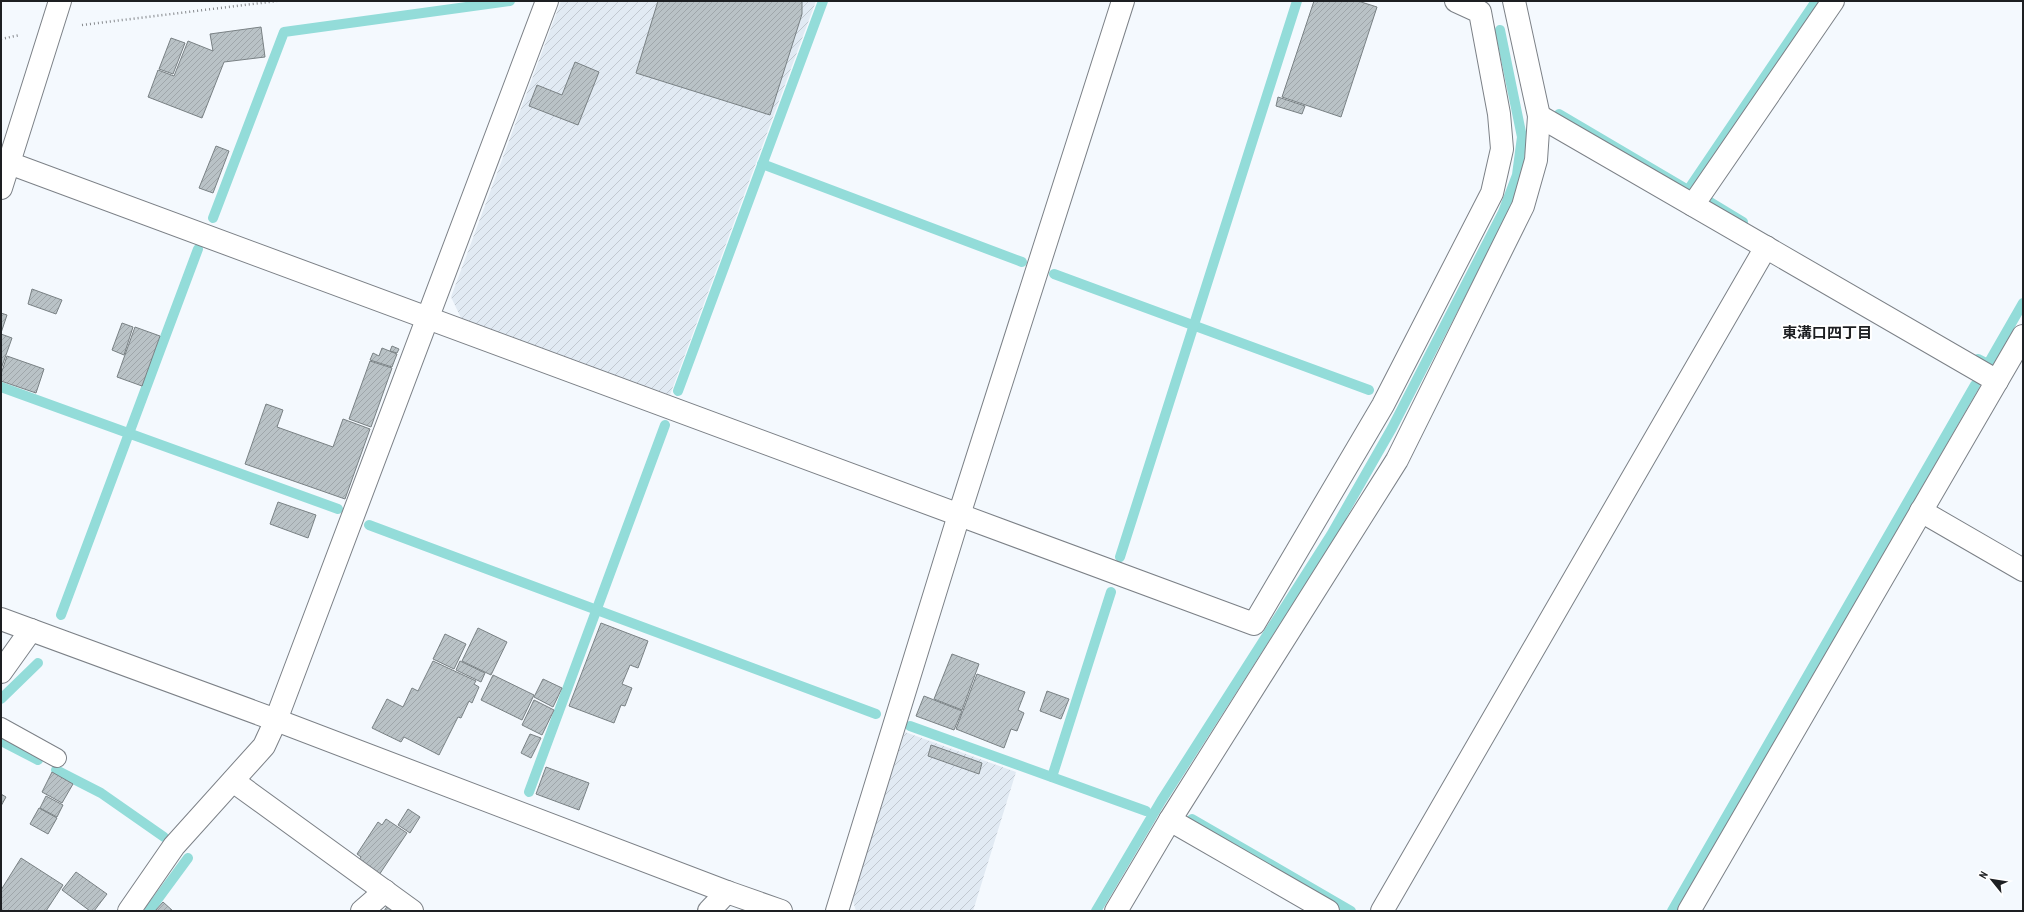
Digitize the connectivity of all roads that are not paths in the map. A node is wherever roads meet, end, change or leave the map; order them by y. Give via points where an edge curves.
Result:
1 (60, 1) edge
2 (547, 1) edge
3 (1123, 1) edge
4 (1456, 1) edge
5 (1514, 1) edge
6 (1833, 1) edge
7 (1539, 116) junction
8 (9, 163) junction
9 (1, 188) edge
10 (1693, 205) junction
11 (1766, 247) junction
12 (429, 317) junction
13 (2023, 336) edge
14 (1997, 381) junction
15 (1921, 511) junction
16 (959, 515) junction
17 (2023, 570) edge
18 (1, 619) edge
19 (31, 630) junction
20 (1, 672) edge
21 (276, 720) junction
22 (1, 727) edge
23 (58, 758) dead end
24 (234, 780) junction
25 (1170, 820) junction
26 (386, 891) junction
27 (727, 892) junction
28 (129, 911) edge
29 (362, 911) edge
30 (412, 911) edge
31 (709, 911) edge
32 (781, 911) edge
33 (837, 911) edge
34 (1116, 911) edge
35 (1328, 911) edge
36 (1382, 911) edge
37 (1689, 911) edge

1 - 8 street
2 - 12 street
3 - 16 street
4 - 16 street via 1480,12 1499,114 1502,149 1492,193 1383,405 1254,624
5 - 7 street
6 - 10 street
7 - 10 street
7 - 25 street via 1536,160 1522,206 1397,460
8 - 9 street
8 - 12 street
10 - 11 street
11 - 14 street
11 - 36 street
12 - 16 street
12 - 21 street
13 - 14 street
14 - 15 street
15 - 17 street
15 - 37 street
16 - 33 street
18 - 19 street
19 - 20 street
19 - 21 street
21 - 24 street via 264,746
21 - 27 street
22 - 23 lane
24 - 26 street
24 - 28 street via 174,846
25 - 34 street
25 - 35 street
26 - 29 street
26 - 30 street
27 - 31 street
27 - 32 street

